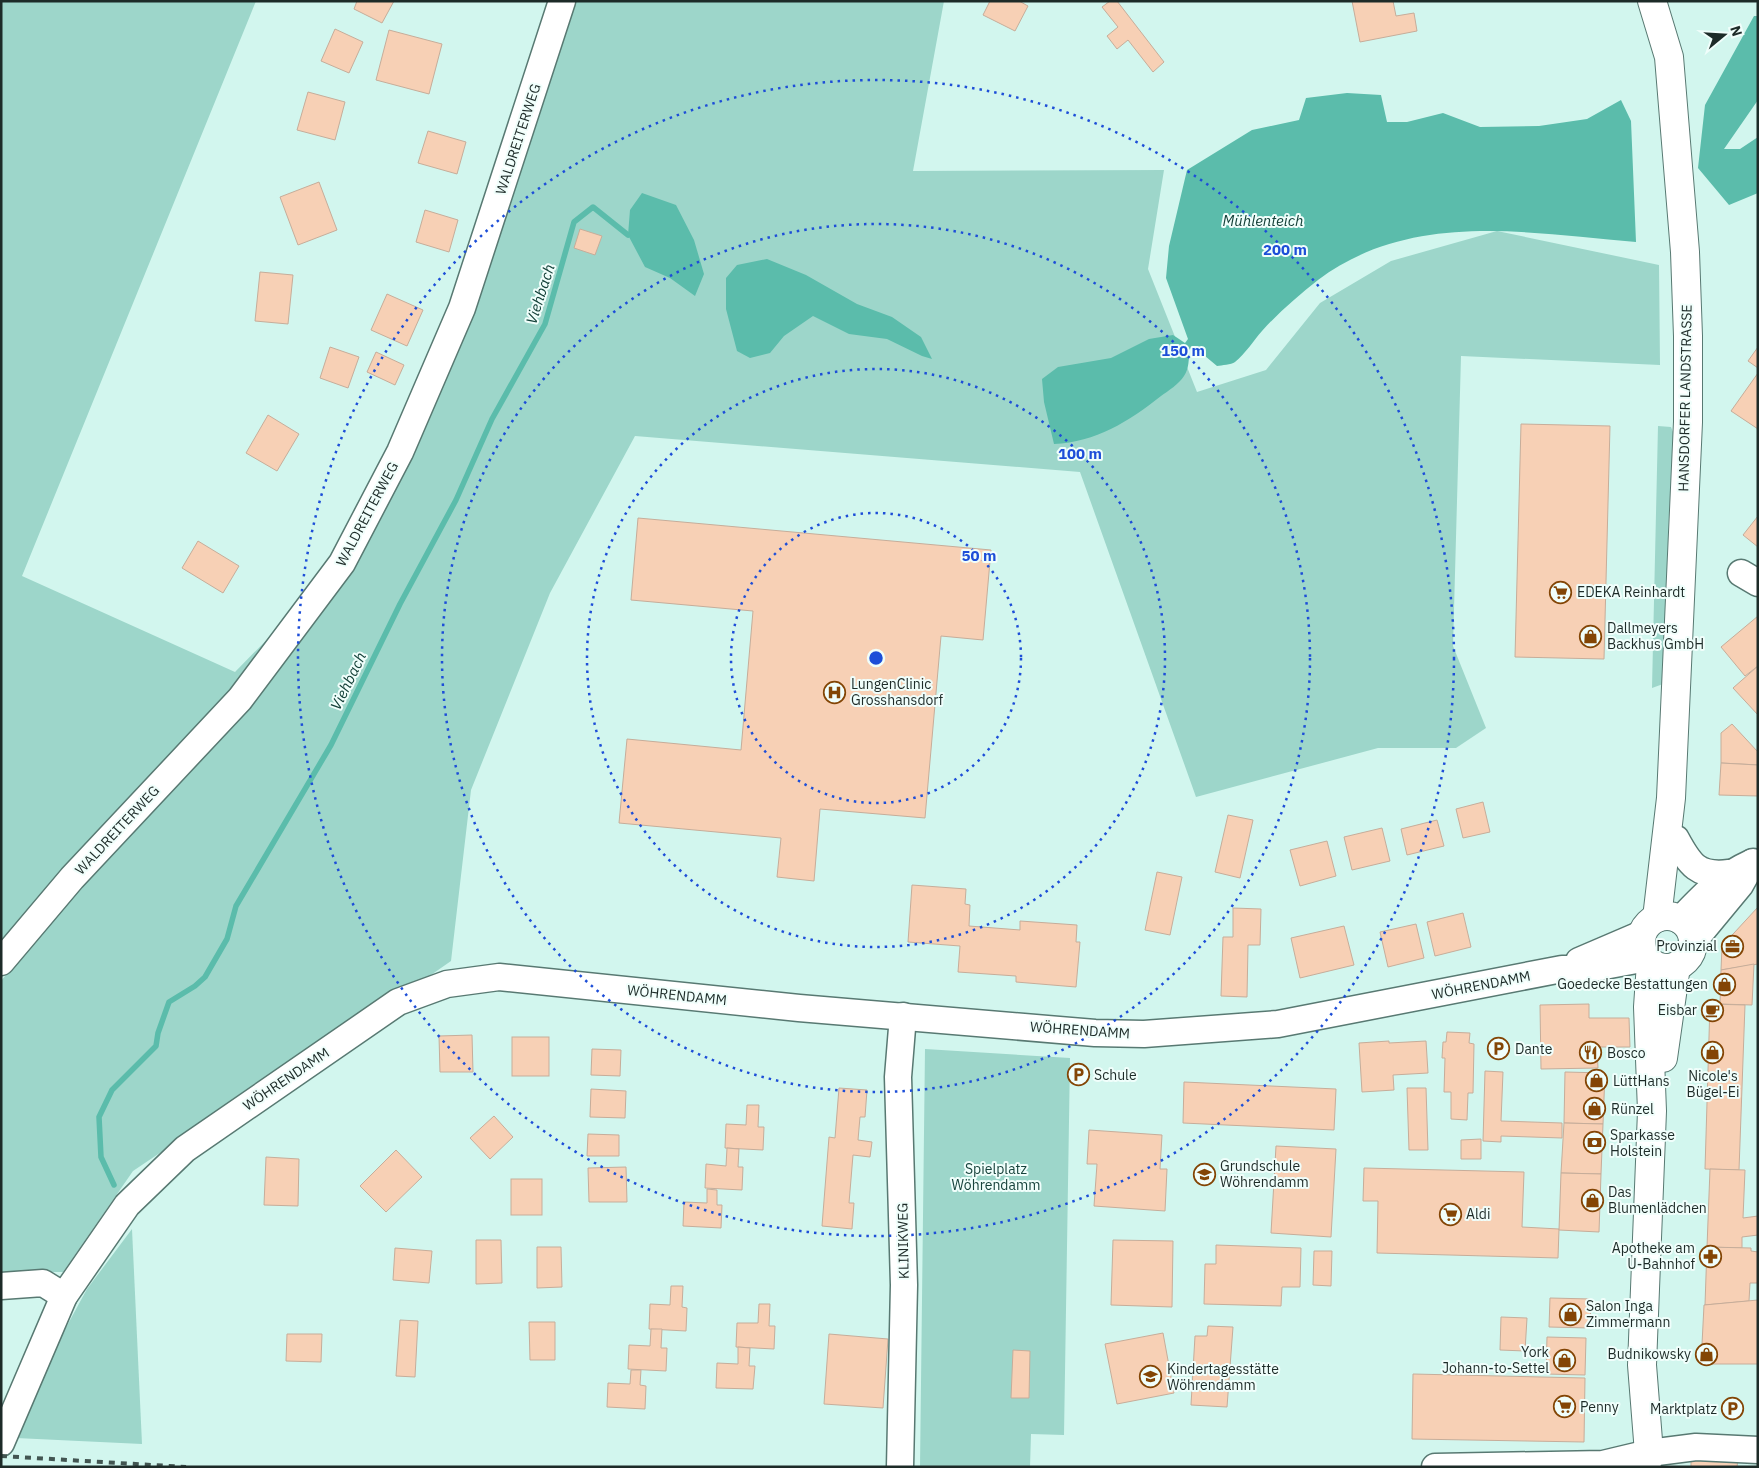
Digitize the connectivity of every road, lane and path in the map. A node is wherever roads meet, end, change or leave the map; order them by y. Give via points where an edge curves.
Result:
1 (562, 1) edge
2 (1652, 1) edge
3 (1671, 798) junction
4 (1676, 839) junction
5 (1755, 860) edge
6 (1730, 873) junction
7 (1665, 940) junction
8 (1, 962) edge
9 (903, 1016) junction
10 (1, 1286) edge
11 (64, 1296) junction
12 (1, 1443) edge
13 (1758, 1450) edge
14 (1648, 1460) edge
15 (900, 1467) edge
16 (1435, 1467) edge

1 - 8 street, WALDREITERWEG via 462,308 400,452 342,563 240,699 72,878
2 - 3 main road, HANSDORFER LANDSTRASSE via 1669,57 1685,252 1688,336 1688,422
3 - 4 main road, HANSDORFER LANDSTRASSE
3 - 7 main road, HANSDORFER LANDSTRASSE
4 - 6 street, WÖHRENDAMM via 1693,866 1713,875
4 - 7 main road, HANSDORFER LANDSTRASSE
5 - 6 street, WÖHRENDAMM
5 - 7 street, WÖHRENDAMM via 1740,886
6 - 7 street, WÖHRENDAMM via 1707,891
7 - 9 street, WÖHRENDAMM via 1562,969 1278,1024 1186,1032 1094,1033
7 - 14 main road via 1648,1008 1652,1111 1642,1365
9 - 11 street, WÖHRENDAMM via 499,977 446,984 398,1002 184,1149 127,1205
9 - 15 street, KLINIKWEG via 898,1077 904,1284
10 - 11 street via 43,1283
11 - 12 street, WÖHRENDAMM
13 - 14 street via 1696,1447
14 - 16 street via 1603,1464

